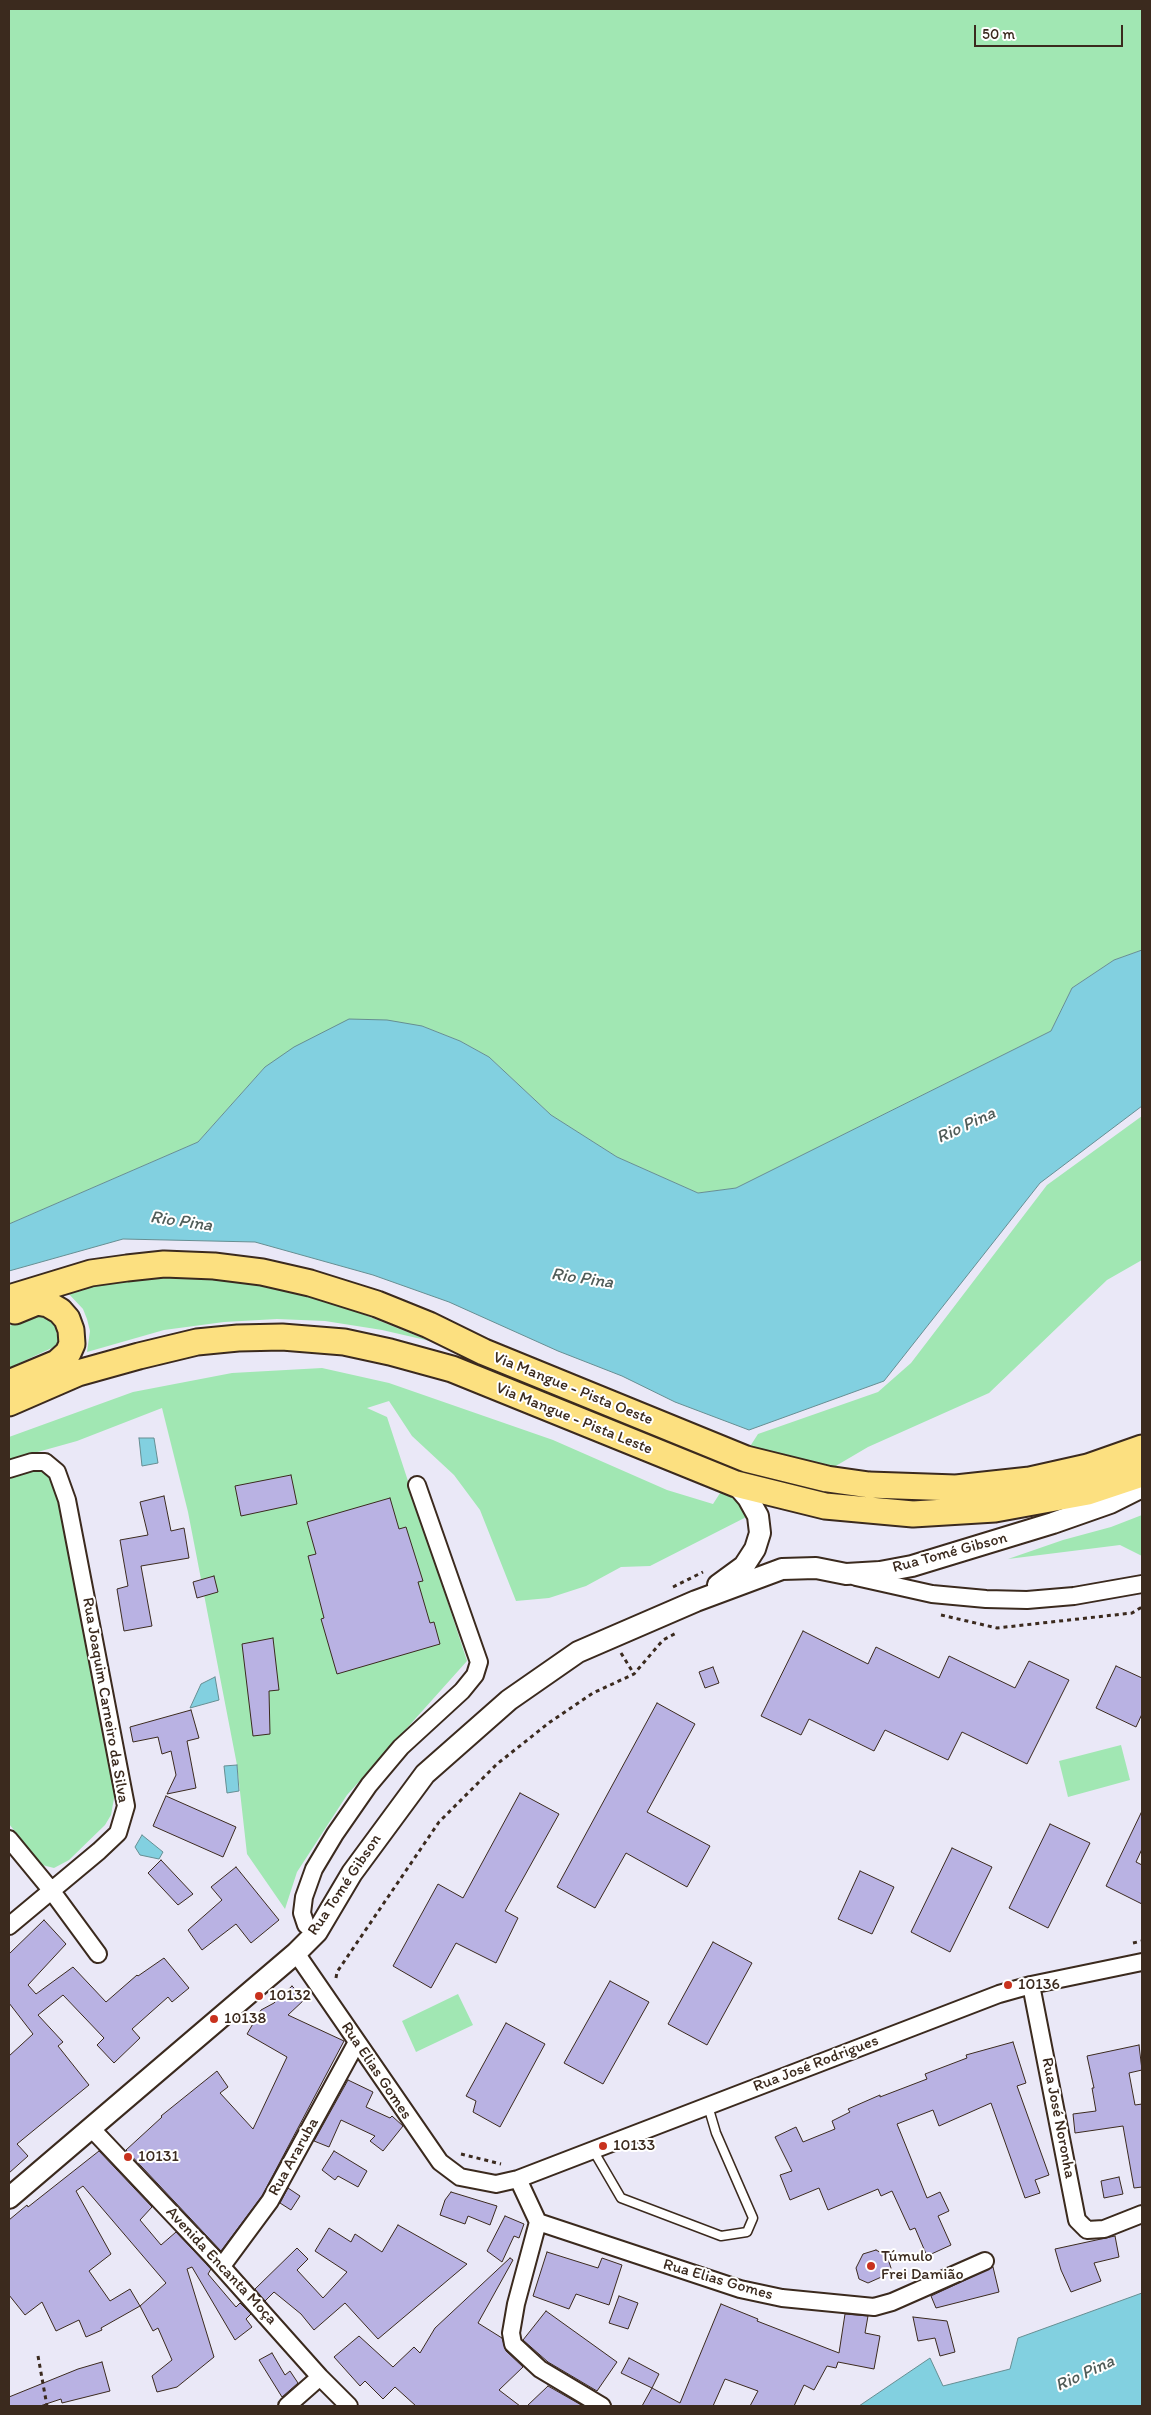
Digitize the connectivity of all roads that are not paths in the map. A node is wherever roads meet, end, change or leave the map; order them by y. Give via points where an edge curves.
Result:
1 (9, 1298) edge
2 (9, 1314) edge
3 (9, 1383) edge
4 (9, 1403) edge
5 (1142, 1448) edge
6 (9, 1469) edge
7 (1142, 1474) edge
8 (736, 1484) junction
9 (417, 1485) dead end
10 (1142, 1487) edge
11 (846, 1574) junction
12 (1142, 1584) edge
13 (696, 1601) junction
14 (9, 1839) edge
15 (51, 1890) junction
16 (9, 1926) edge
17 (317, 1932) junction
18 (296, 1953) junction
19 (98, 1954) dead end
20 (1142, 1962) edge
21 (1032, 1985) junction
22 (357, 2042) junction
23 (708, 2106) junction
24 (91, 2128) junction
25 (593, 2150) junction
26 (518, 2179) junction
27 (496, 2184) joint
28 (9, 2198) edge
29 (1142, 2214) edge
30 (538, 2222) junction
31 (985, 2261) dead end
32 (222, 2266) junction
33 (320, 2378) junction
34 (287, 2406) edge
35 (349, 2406) edge
36 (602, 2406) edge

1 - 5 main road, Via Mangue - Pista Oeste via 91,1273 164,1264 262,1272 310,1283 412,1318 484,1352 717,1449 827,1479 896,1488 956,1488 1030,1480 1088,1467
2 - 3 main road via 38,1302 48,1304 67,1319 72,1338 68,1352 57,1363
4 - 8 main road, Via Mangue - Pista Leste via 78,1373 197,1342 282,1336 344,1342 452,1369
6 - 15 street, Rua Joaquim Carneiro da Silva via 32,1462 46,1462 57,1472 67,1500 126,1806 118,1833
7 - 8 main road, Via Mangue - Pista Leste via 1088,1492 1039,1502 994,1509 913,1514 825,1506
8 - 13 street, Rua Tomé Gibson via 758,1516 760,1533 755,1549 744,1566
9 - 17 street via 479,1662 475,1675 462,1691 401,1747 369,1785 314,1869 302,1913 306,1925
10 - 11 street, Rua Tomé Gibson via 1110,1503 912,1566
11 - 12 street via 932,1594 986,1599 1074,1596
11 - 13 street, Rua Tomé Gibson via 816,1568 782,1569
13 - 17 street, Rua Tomé Gibson via 578,1652 510,1700 456,1745 425,1774 401,1805 352,1873
14 - 15 street
15 - 16 street, Rua Joaquim Carneiro da Silva
15 - 19 street
17 - 18 street, Rua Tomé Gibson
18 - 22 street, Rua Elias Gomes
18 - 24 street, Rua Tomé Gibson
20 - 21 street, Rua José Rodrigues
21 - 23 street, Rua José Rodrigues via 923,2022
21 - 29 street, Rua José Noronha via 1077,2220 1087,2230 1104,2229
22 - 27 street, Rua Elias Gomes via 440,2162 460,2177
22 - 32 street, Rua Araruba via 270,2201
23 - 25 street, Rua José Rodrigues
23 - 25 lane via 716,2133 753,2218 747,2232 721,2236 621,2198
24 - 28 street, Rua Tomé Gibson
24 - 32 street, Avenida Encanta Moça
25 - 26 street, Rua José Rodrigues
26 - 27 street, Rua José Rodrigues
26 - 30 street
30 - 31 street, Rua Elias Gomes via 740,2288 782,2298 874,2306 892,2302
30 - 36 street via 516,2304 511,2333 513,2344 540,2368
32 - 33 street, Avenida Encanta Moça
33 - 34 street
33 - 35 street, Avenida Encanta Moça

